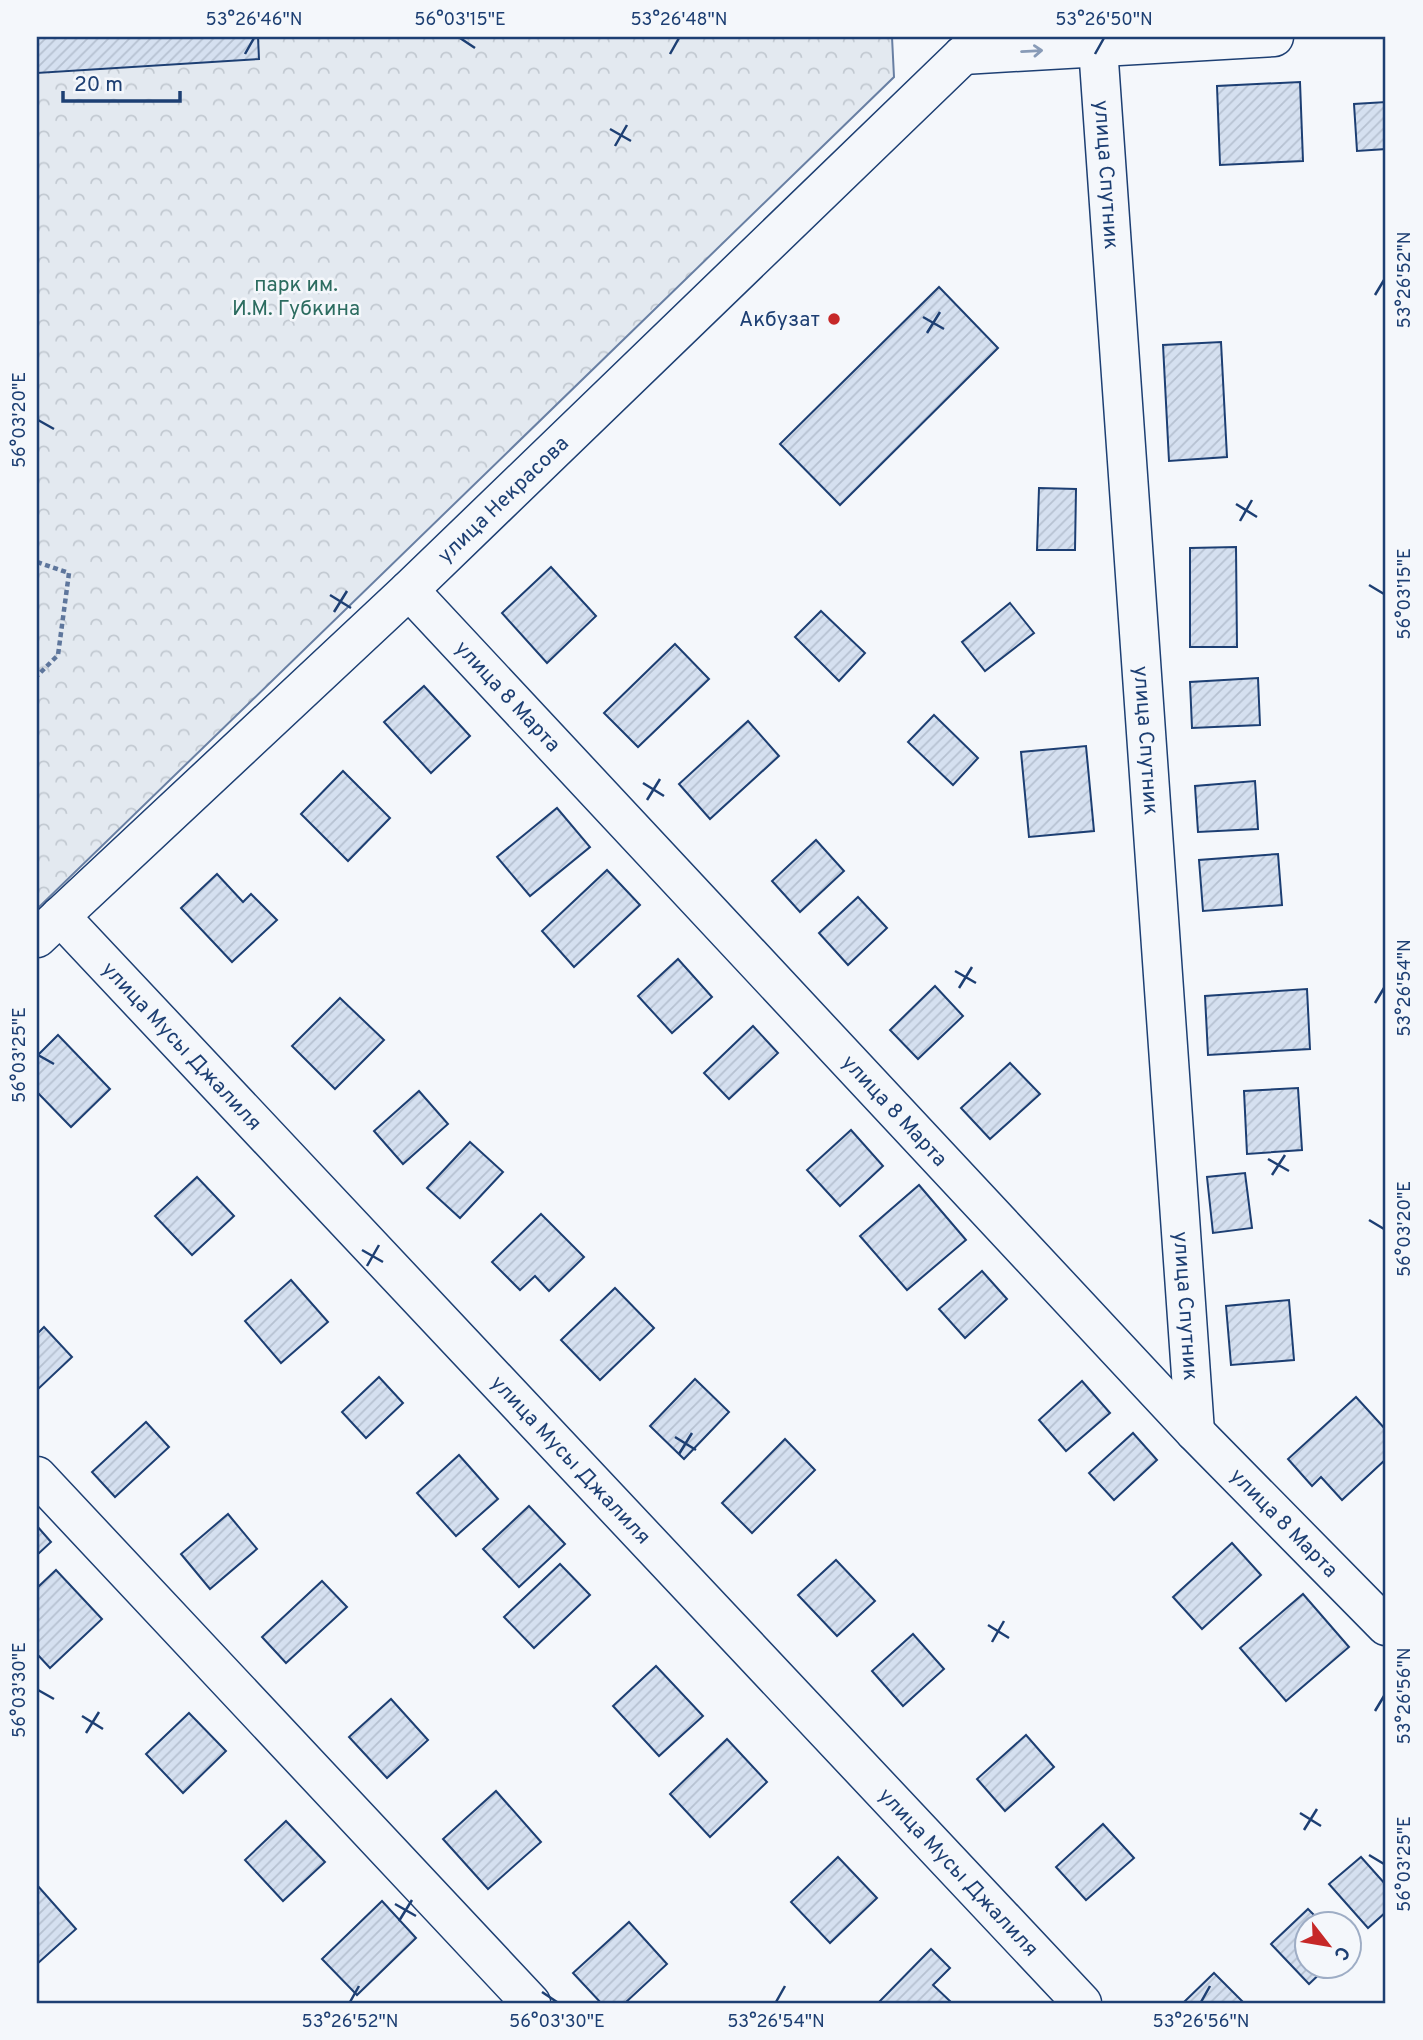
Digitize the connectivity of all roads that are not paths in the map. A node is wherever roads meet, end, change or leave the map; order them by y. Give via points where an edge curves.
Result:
1 (1274, 37) edge
2 (960, 46) edge
3 (1098, 47) junction
4 (409, 590) junction
5 (48, 927) edge
6 (1195, 1432) junction
7 (37, 1476) edge
8 (1386, 1626) edge
9 (531, 2003) edge
10 (1082, 2003) edge

1 - 3 street
2 -> 3 street
2 - 4 street, улица Некрасова
3 - 6 street, улица Спутник
4 - 5 street, улица Некрасова
4 - 6 street, улица 8 Марта
5 - 10 street, улица Мусы Джалиля
6 - 8 street, улица 8 Марта
7 - 9 street

